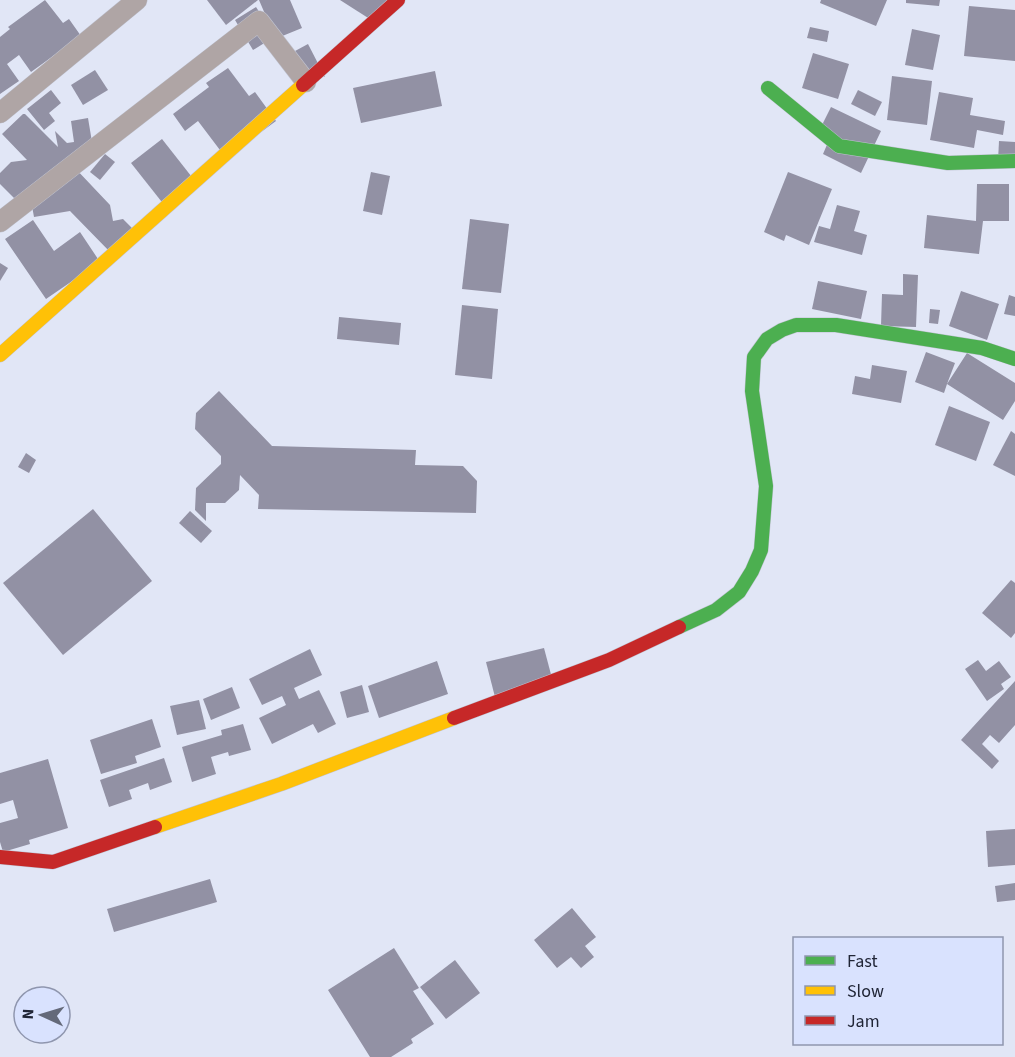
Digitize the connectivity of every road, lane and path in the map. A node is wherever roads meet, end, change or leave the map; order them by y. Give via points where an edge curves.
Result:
1 (137, 0) edge
2 (398, 0) edge
3 (306, 82) junction
4 (768, 88) dead end
5 (0, 113) edge
6 (1015, 161) edge
7 (0, 222) edge
8 (0, 355) edge
9 (1015, 359) edge
10 (0, 857) edge

1 - 5 street
2 - 3 street
3 - 7 street via 259,21
3 - 8 street
4 - 6 street via 839,146 948,163
9 - 10 street via 982,348 836,325 796,325 782,330 767,339 754,357 752,391 766,486 761,550 739,592 716,610 609,660 281,784 52,862

